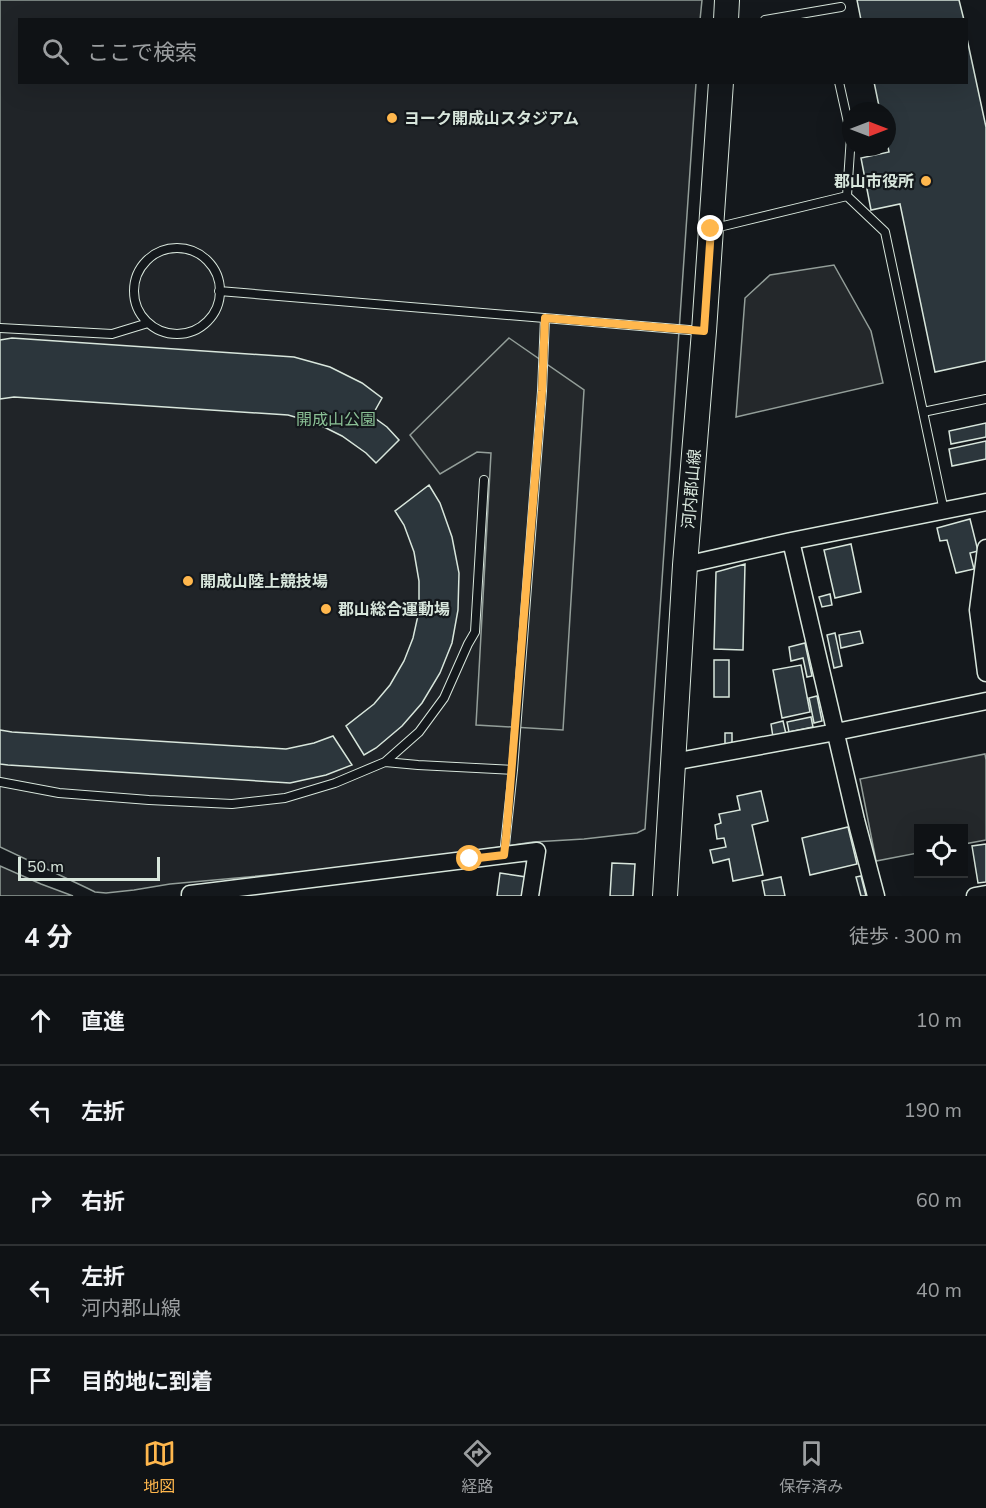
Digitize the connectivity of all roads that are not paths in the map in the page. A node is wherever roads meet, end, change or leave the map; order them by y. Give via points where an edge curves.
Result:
1 (727, 0) edge
2 (841, 6) dead end
3 (824, 9) junction
4 (726, 18) edge
5 (776, 18) edge
6 (826, 18) edge
7 (721, 84) edge
8 (839, 84) edge
9 (847, 196) junction
10 (711, 229) junction
11 (219, 291) junction
12 (545, 318) junction
13 (148, 323) junction
14 (0, 328) edge
15 (704, 331) junction
16 (986, 399) edge
17 (923, 412) junction
18 (484, 480) dead end
19 (986, 502) edge
20 (944, 511) junction
21 (791, 542) junction
22 (986, 548) edge
23 (685, 565) junction
24 (986, 673) edge
25 (986, 701) edge
26 (836, 732) junction
27 (385, 762) junction
28 (674, 762) junction
29 (513, 770) junction
30 (0, 782) edge
31 (504, 855) junction
32 (986, 894) edge
33 (190, 896) edge
34 (530, 896) edge
35 (665, 896) edge
36 (876, 896) edge
37 (975, 896) edge

1 - 4 main road
2 - 3 lane
3 - 5 lane
3 - 6 lane
7 - 10 main road, 河内郡山線
8 - 9 lane via 851,135
9 - 10 lane
9 - 17 lane via 885,232
10 - 15 main road, 河内郡山線
11 - 12 lane
11 - 13 lane via 212,314 194,330 170,333
11 - 13 lane via 218,279 205,258 183,248 159,251 141,267 134,290 135,302
12 - 15 lane
12 - 29 lane
13 - 14 lane via 112,334
15 - 23 main road, 河内郡山線
16 - 17 lane
17 - 20 lane
18 - 27 lane via 475,632 444,698 420,732
19 - 20 street
20 - 21 street
21 - 23 street
21 - 26 street
22 - 24 street via 978,610
23 - 28 main road, 河内郡山線
25 - 26 street
26 - 28 street
26 - 36 street
27 - 29 lane
27 - 30 lane via 285,798 232,804 59,793
28 - 35 main road, 河内郡山線
29 - 31 lane
31 - 33 street
31 - 34 street via 537,851
32 - 37 street

